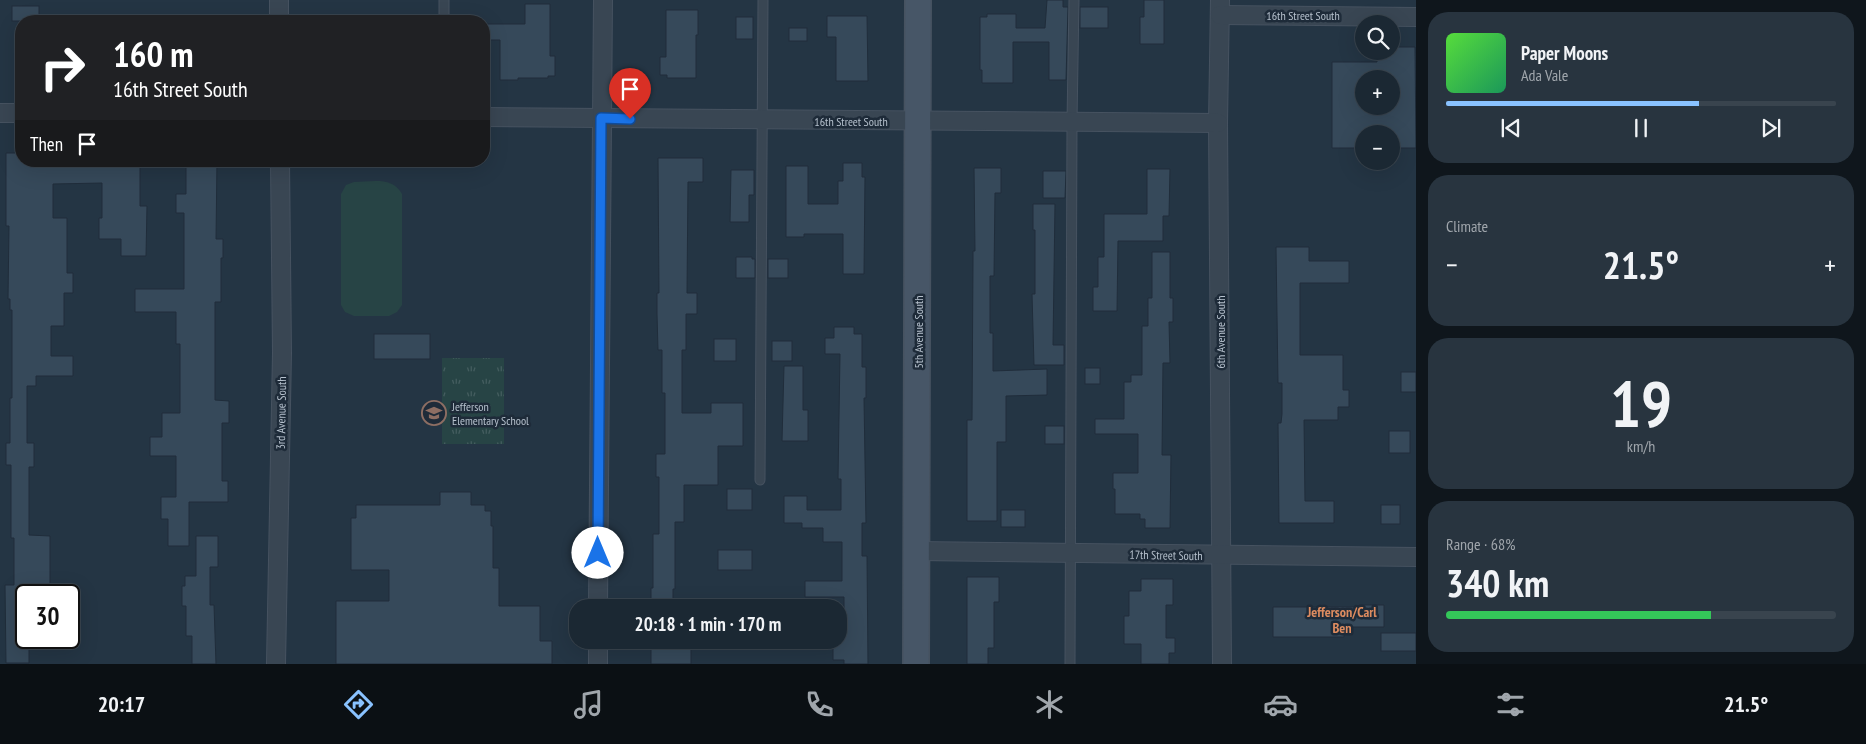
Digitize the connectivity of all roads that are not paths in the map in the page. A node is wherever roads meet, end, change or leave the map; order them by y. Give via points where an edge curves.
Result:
1 (279, 0) edge
2 (444, 0) edge
3 (602, 0) edge
4 (763, 0) edge
5 (918, 0) edge
6 (1074, 0) edge
7 (1220, 8) edge
8 (279, 15) edge
9 (444, 15) edge
10 (1416, 16) edge
11 (0, 113) edge
12 (15, 113) edge
13 (490, 117) edge
14 (601, 118) junction
15 (762, 120) junction
16 (917, 121) junction
17 (1072, 122) junction
18 (1218, 123) junction
19 (280, 167) edge
20 (760, 480) dead end
21 (917, 551) junction
22 (1070, 552) junction
23 (1222, 556) junction
24 (1416, 557) edge
25 (598, 599) edge
26 (598, 649) edge
27 (276, 664) edge
28 (598, 664) edge
29 (916, 664) edge
30 (1070, 664) edge
31 (1222, 664) edge

1 - 8 street
2 - 9 lane
3 - 14 street
4 - 15 lane
5 - 16 street, 5th Avenue South
6 - 17 lane
7 - 10 street, 16th Street South
7 - 18 street, 6th Avenue South
11 - 12 street
13 - 14 street, 16th Street South
14 - 15 street, 16th Street South
14 - 25 street
15 - 16 street, 16th Street South
15 - 20 lane
16 - 17 street, 16th Street South
16 - 21 street, 5th Avenue South
17 - 18 street, 16th Street South
17 - 22 lane
18 - 23 street, 6th Avenue South
19 - 27 street, 3rd Avenue South via 282,352
21 - 22 street, 17th Street South
21 - 29 street, 5th Avenue South
22 - 23 street, 17th Street South
22 - 30 lane
23 - 24 street, 17th Street South
23 - 31 street, 6th Avenue South
26 - 28 street

